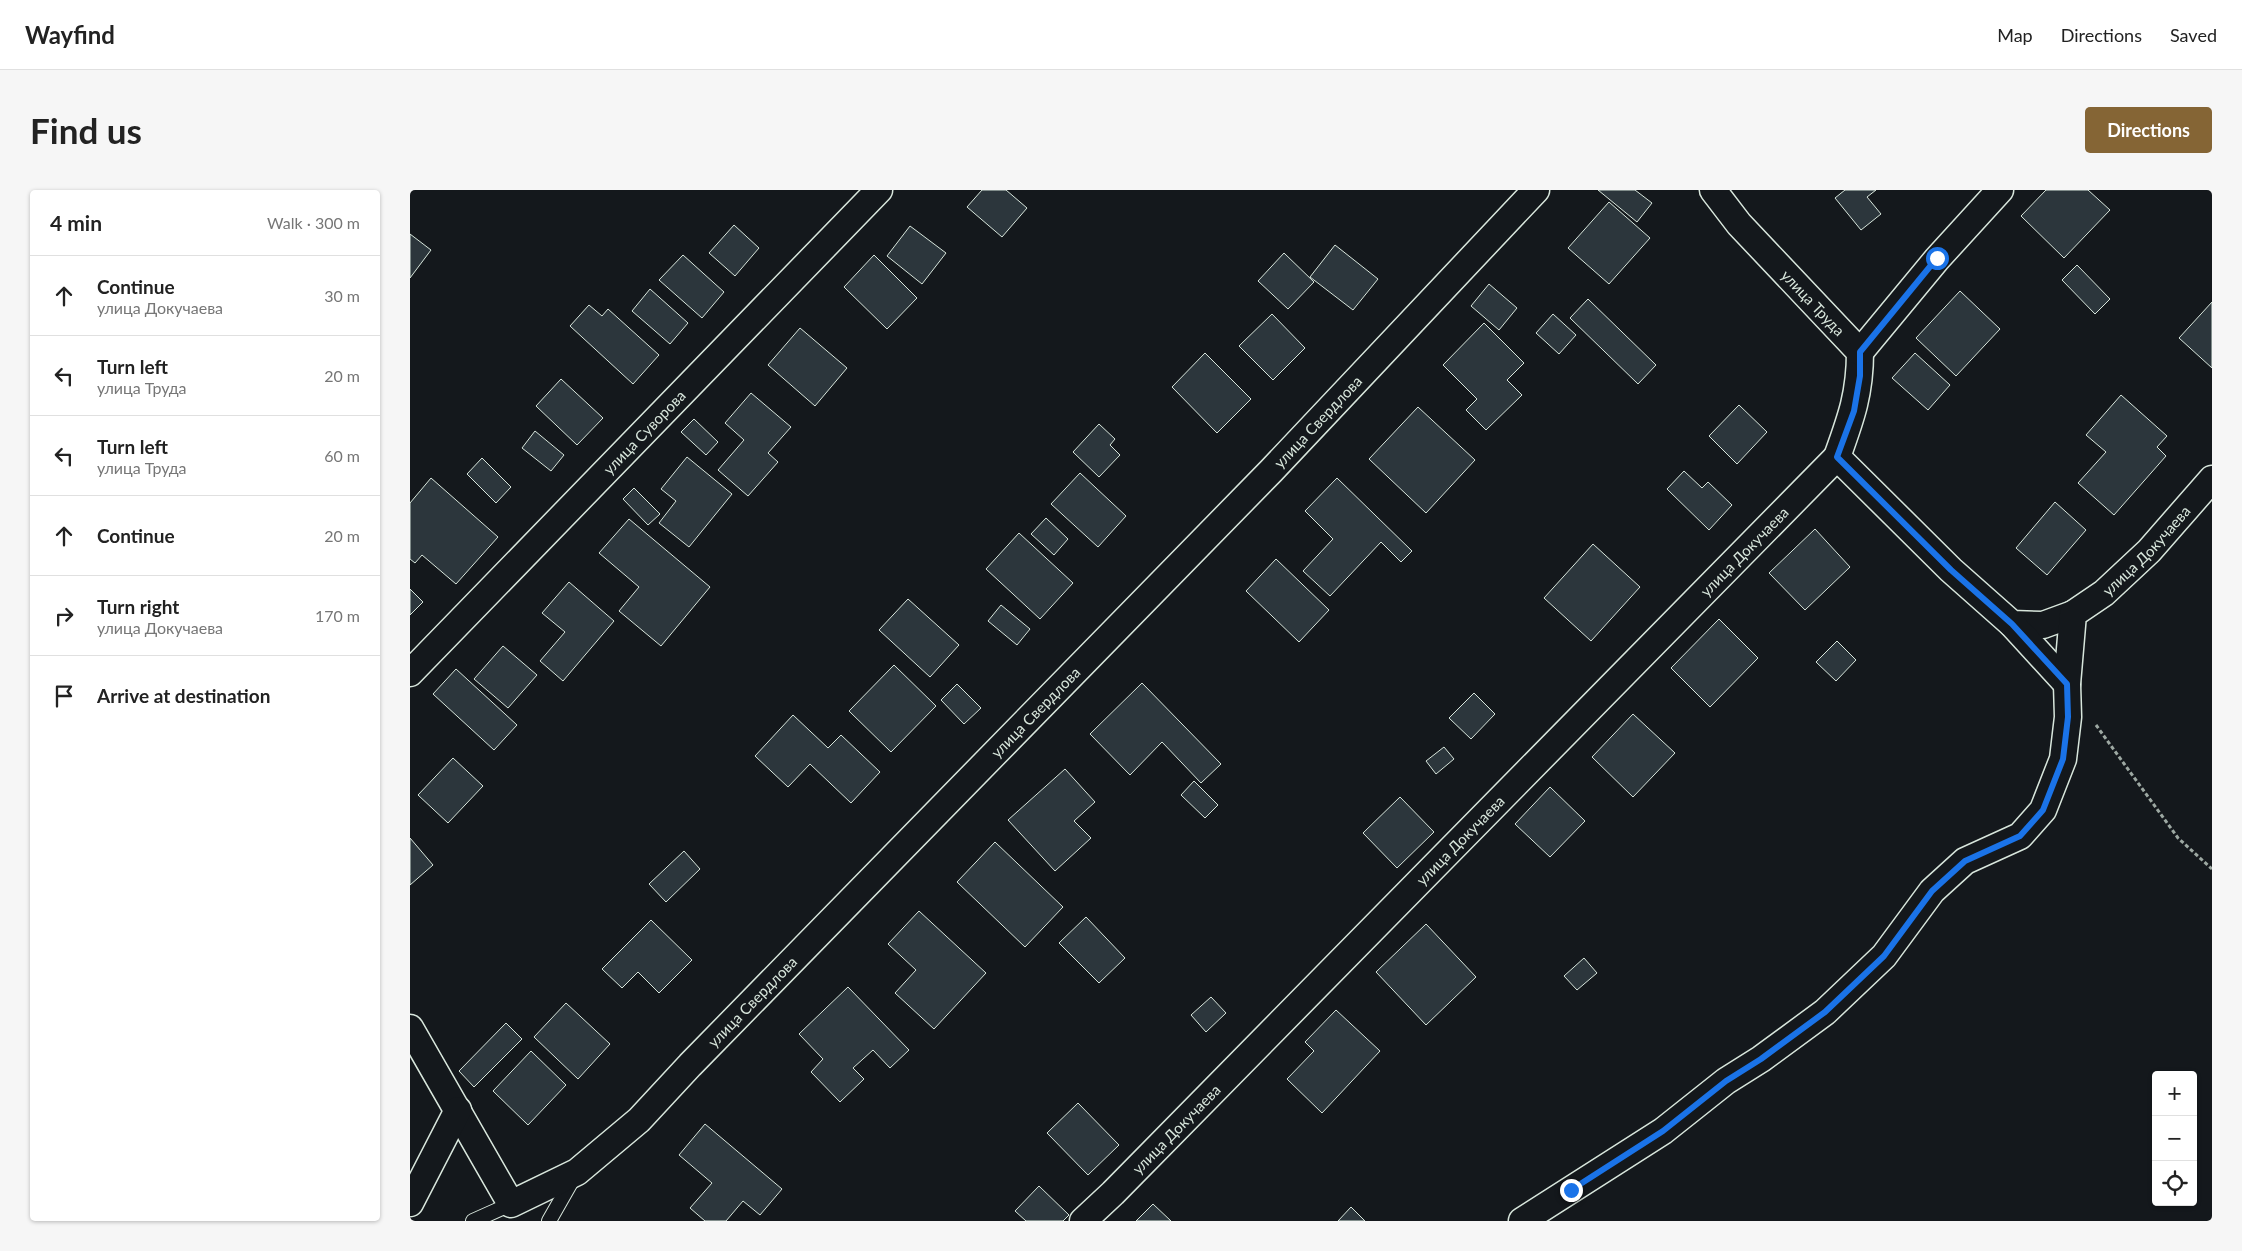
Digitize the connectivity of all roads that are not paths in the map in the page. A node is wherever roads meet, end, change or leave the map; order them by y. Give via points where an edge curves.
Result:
1 (879, 190) edge
2 (1536, 190) edge
3 (1713, 190) edge
4 (2000, 190) edge
5 (1860, 352) junction
6 (1837, 457) junction
7 (2212, 479) edge
8 (2073, 614) junction
9 (2012, 624) junction
10 (410, 673) edge
11 (2067, 684) junction
12 (410, 1028) edge
13 (458, 1110) junction
14 (577, 1172) junction
15 (410, 1203) edge
16 (511, 1204) junction
17 (473, 1221) edge
18 (549, 1221) edge
19 (1083, 1221) edge
20 (1522, 1221) edge

1 - 10 street, улица Суворова
2 - 14 street, улица Свердлова via 1271,471 639,1120
3 - 5 street, улица Труда via 1740,224
4 - 5 street via 1937,258
5 - 6 street via 1854,411
6 - 9 street via 1951,570
6 - 19 street, улица Докучаева
7 - 8 street, улица Докучаева via 2149,551 2104,593
8 - 9 street via 2042,625
8 - 11 street
9 - 11 street
11 - 20 street via 2068,717 2063,759 2043,810 2020,836 1965,861 1932,891 1884,956 1825,1012 1726,1081 1663,1131
12 - 13 street
13 - 15 street
13 - 16 street
14 - 16 street, улица Свердлова
14 - 18 lane
16 - 17 lane

